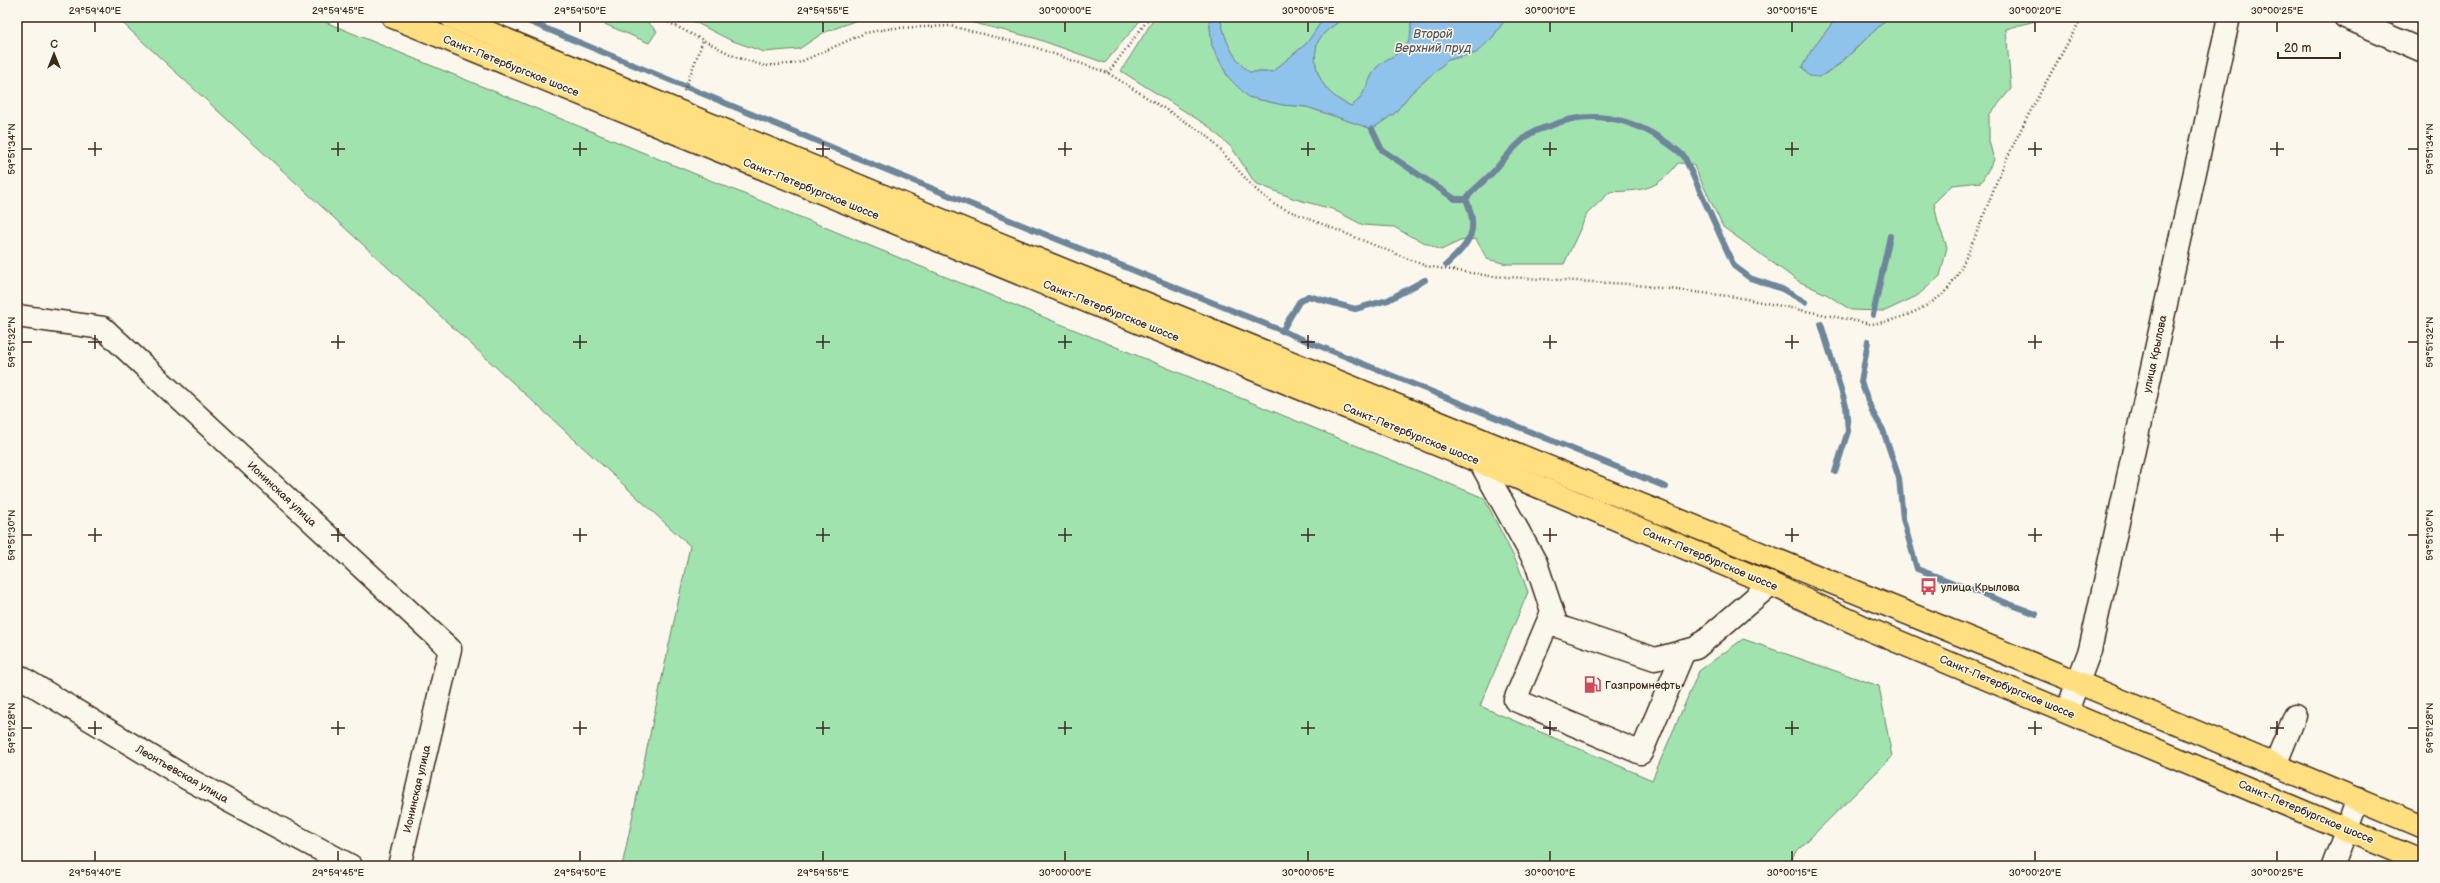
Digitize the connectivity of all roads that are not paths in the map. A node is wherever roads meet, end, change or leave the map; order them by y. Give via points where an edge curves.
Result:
1 (393, 17) edge
2 (451, 17) edge
3 (2229, 17) edge
4 (2345, 17) edge
5 (2423, 51) edge
6 (17, 316) edge
7 (1480, 462) junction
8 (1771, 584) junction
9 (1552, 612) junction
10 (1684, 651) junction
11 (17, 676) edge
12 (2079, 683) junction
13 (2067, 712) junction
14 (2295, 716) dead end
15 (2275, 765) junction
16 (2358, 799) junction
17 (2423, 827) edge
18 (2346, 830) junction
19 (2423, 862) edge
20 (350, 866) edge
21 (399, 866) edge
22 (2333, 866) edge

1 - 7 main road, Санкт-Петербургское шоссе
2 - 12 main road, Санкт-Петербургское шоссе via 1768,558
3 - 12 street, улица Крылова via 2090,650
4 - 5 street
6 - 21 street, Ионинская улица via 103,328 450,649
7 - 8 main road, Санкт-Петербургское шоссе
7 - 9 street via 1536,563
8 - 10 street via 1696,648
8 - 13 main road, Санкт-Петербургское шоссе
9 - 10 street via 1557,626 1655,659
9 - 10 street via 1515,700 1641,753
11 - 20 street, Леонтьевская улица via 188,779
12 - 13 street, улица Крылова
12 - 15 main road, Санкт-Петербургское шоссе
13 - 18 main road, Санкт-Петербургское шоссе
14 - 15 street
15 - 16 main road, Санкт-Петербургское шоссе
16 - 17 main road, Санкт-Петербургское шоссе
16 - 18 street
18 - 19 main road, Санкт-Петербургское шоссе
18 - 22 street

